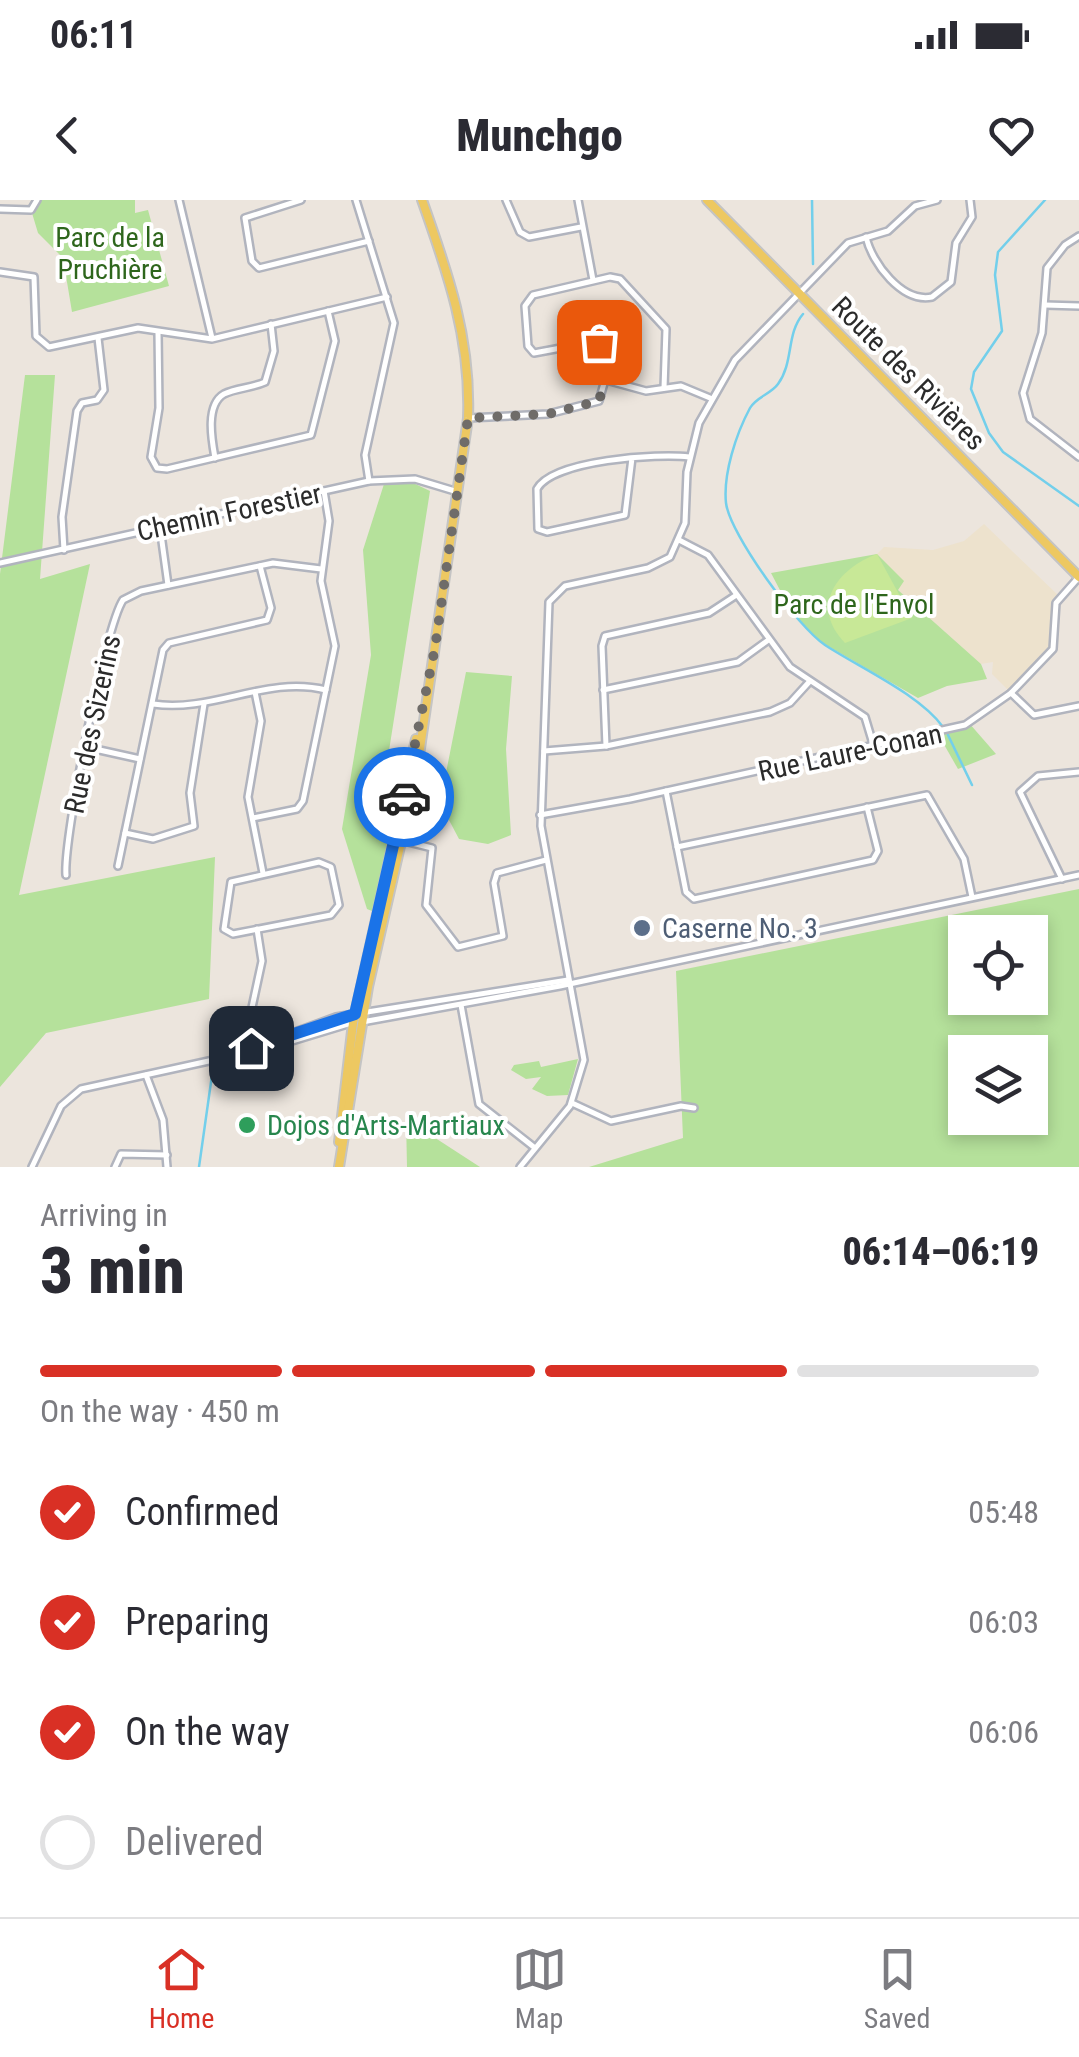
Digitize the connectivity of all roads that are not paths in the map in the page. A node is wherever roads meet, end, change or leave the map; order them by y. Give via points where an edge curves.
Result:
1 (37, 200) edge
2 (180, 200) edge
3 (302, 200) edge
4 (356, 200) edge
5 (422, 200) edge
6 (506, 200) edge
7 (578, 200) edge
8 (707, 200) edge
9 (936, 200) edge
10 (970, 200) edge
11 (0, 209) edge
12 (581, 227) junction
13 (1079, 236) edge
14 (866, 237) junction
15 (369, 241) junction
16 (0, 272) edge
17 (593, 280) junction
18 (800, 296) junction
19 (387, 298) junction
20 (1045, 305) junction
21 (1079, 306) edge
22 (328, 311) junction
23 (271, 324) junction
24 (158, 330) junction
25 (98, 338) junction
26 (212, 339) junction
27 (606, 380) junction
28 (664, 388) junction
29 (710, 398) junction
30 (468, 418) junction
31 (690, 457) junction
32 (1079, 457) edge
33 (215, 458) junction
34 (632, 458) junction
35 (370, 481) junction
36 (324, 491) junction
37 (458, 492) junction
38 (160, 527) junction
39 (679, 540) junction
40 (64, 550) junction
41 (0, 563) edge
42 (260, 566) junction
43 (321, 569) junction
44 (1079, 577) edge
45 (168, 585) junction
46 (736, 596) junction
47 (767, 641) junction
48 (810, 682) junction
49 (326, 690) junction
50 (603, 690) junction
51 (255, 692) junction
52 (1010, 693) junction
53 (152, 704) junction
54 (204, 704) junction
55 (1079, 706) edge
56 (606, 746) junction
57 (86, 747) junction
58 (874, 747) junction
59 (544, 751) junction
60 (140, 759) junction
61 (1079, 772) edge
62 (666, 792) junction
63 (867, 806) junction
64 (540, 814) junction
65 (253, 818) junction
66 (125, 833) junction
67 (400, 840) junction
68 (677, 848) junction
69 (546, 860) junction
70 (118, 866) dead end
71 (263, 873) junction
72 (66, 875) dead end
73 (1079, 875) edge
74 (1062, 879) junction
75 (972, 897) junction
76 (257, 929) junction
77 (570, 981) junction
78 (461, 1006) junction
79 (358, 1018) junction
80 (251, 1048) junction
81 (146, 1075) junction
82 (572, 1103) junction
83 (694, 1108) dead end
84 (535, 1148) junction
85 (167, 1155) junction
86 (32, 1167) edge
87 (115, 1167) edge
88 (168, 1167) edge
89 (339, 1167) edge
90 (520, 1167) edge

1 - 11 street via 31,210
2 - 26 street
3 - 15 street via 245,218 259,268
4 - 15 street
5 - 30 main road via 459,306
6 - 12 street via 520,232 529,237
7 - 12 street
8 - 18 main road, Route des Rivières
9 - 14 street
10 - 14 street via 972,217 956,242 952,282 932,297 907,292 874,260
12 - 17 street
13 - 20 street via 1047,268
14 - 18 street via 848,243
15 - 19 street
16 - 25 street via 34,277 38,342 50,347
17 - 27 street via 528,299 528,346 540,355 599,342 610,357
17 - 28 street via 620,279 662,322 668,340
18 - 29 street via 735,360
18 - 44 main road, Route des Rivières
19 - 22 street
19 - 35 street via 394,336 365,455
20 - 21 street
20 - 32 street via 1039,347 1025,379 1025,407 1041,429
22 - 23 street
22 - 33 street via 335,342 311,435
23 - 26 street
23 - 33 street via 274,352 264,382 217,402
24 - 25 street
24 - 26 street
24 - 33 street via 159,408 151,464 167,469
25 - 40 street via 104,390 77,411 62,517
27 - 28 street via 646,391
27 - 30 street via 599,401 583,406
28 - 29 street via 681,386
29 - 31 street
30 - 37 main road
31 - 34 street
31 - 39 street
34 - 34 street via 544,478 538,529 625,515
35 - 36 street, Chemin Forestier
35 - 37 street, Chemin Forestier via 415,479
36 - 38 street, Chemin Forestier
36 - 43 street via 330,521
37 - 67 main road
38 - 40 street, Chemin Forestier
38 - 45 street
39 - 46 street via 708,555
39 - 59 street via 664,563 566,586 549,602
40 - 41 street, Chemin Forestier
42 - 43 street, Rue des Sizerins via 281,562
42 - 45 street, Rue des Sizerins
42 - 53 street via 268,620 169,643
43 - 49 street via 336,646
44 - 52 street, Rue Laure-Conan via 1056,602 1053,649
45 - 57 street, Rue des Sizerins via 127,595 118,608
46 - 47 street
46 - 50 street via 709,614 609,634 602,646
47 - 48 street
47 - 50 street via 738,662
48 - 56 street via 777,710
48 - 58 street via 865,717
49 - 51 street via 284,685
49 - 65 street via 302,806
50 - 56 street
51 - 54 street
51 - 65 street via 261,722 248,786
52 - 55 street via 1034,715
52 - 58 street, Rue Laure-Conan via 964,725
53 - 54 street
53 - 60 street
54 - 66 street via 190,793 194,826 153,839
56 - 59 street
57 - 60 street
57 - 72 street, Rue des Sizerins
58 - 62 street, Rue Laure-Conan
59 - 64 street
60 - 66 street
61 - 74 street via 1038,776 1020,792
62 - 64 street, Rue Laure-Conan
62 - 68 street
63 - 68 street
63 - 68 street via 878,851 867,862 694,898 686,892
63 - 75 street via 921,794 931,798 964,859
64 - 69 street
65 - 71 street
66 - 70 street
67 - 69 street via 432,848 426,904 458,947 503,936 497,873
67 - 79 main road
69 - 77 street
71 - 76 street via 227,886 222,922 233,934
71 - 76 street via 325,863 339,906 331,915
73 - 74 street
74 - 75 street
75 - 77 street
76 - 80 street via 262,961 248,1026
77 - 78 street
77 - 79 street
77 - 82 street via 584,1060
78 - 79 street
78 - 84 street via 479,1104
79 - 80 street
79 - 89 main road
80 - 81 street
81 - 85 street
81 - 86 street via 73,1094
82 - 83 street via 611,1121
82 - 84 street
84 - 90 street
85 - 87 street via 121,1154
85 - 88 street

